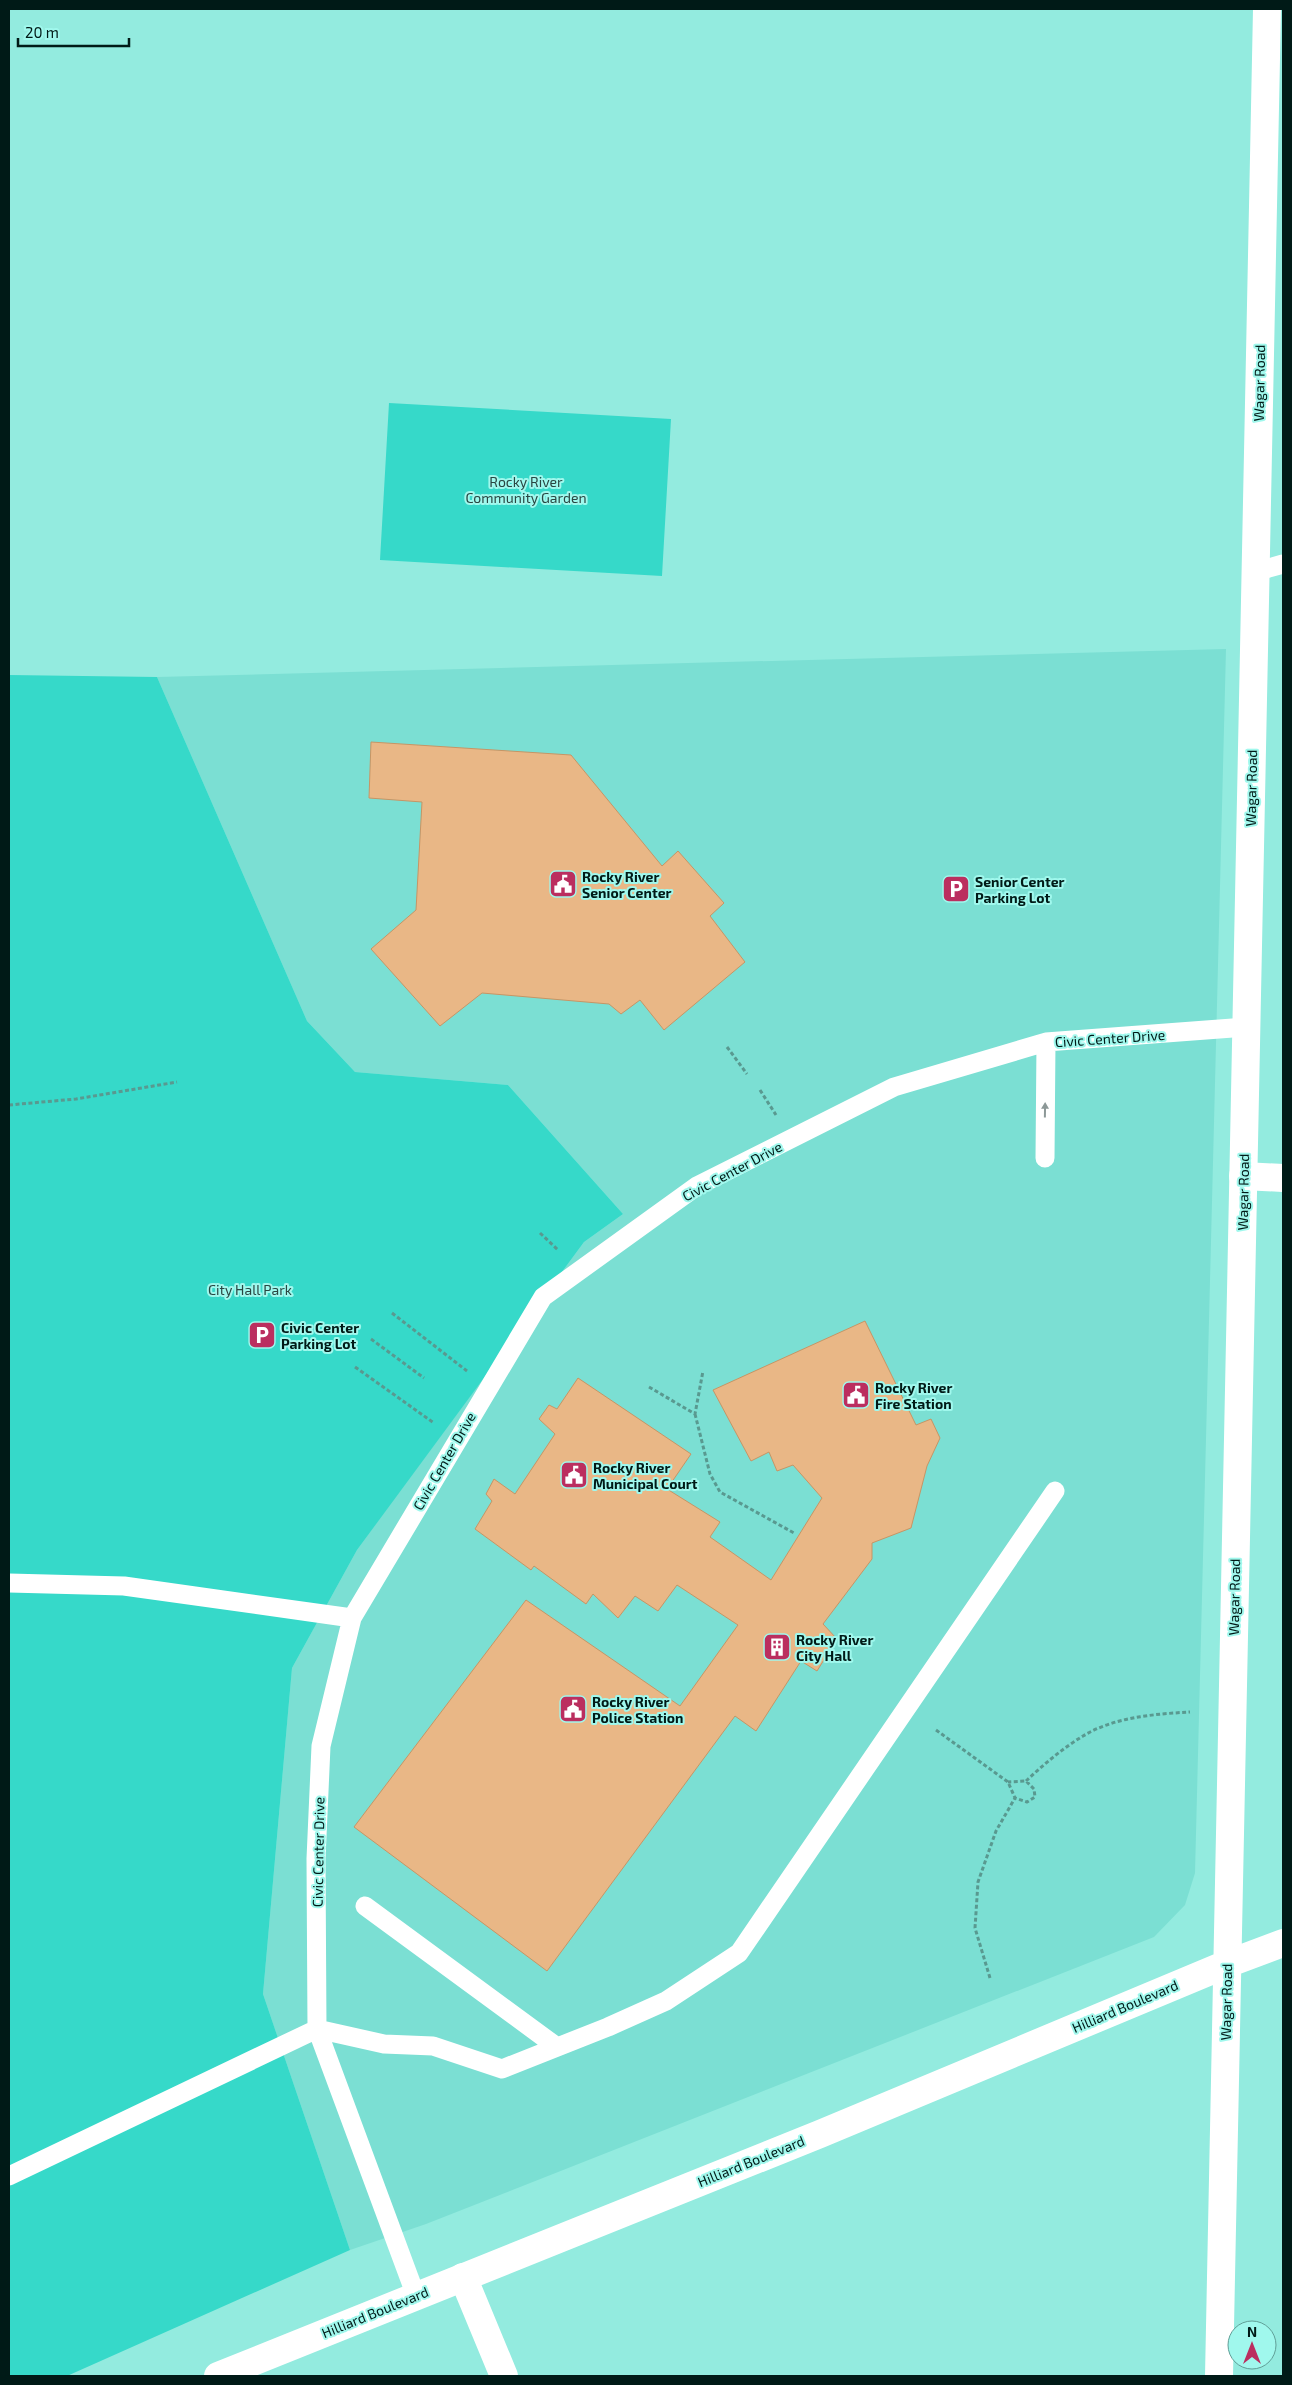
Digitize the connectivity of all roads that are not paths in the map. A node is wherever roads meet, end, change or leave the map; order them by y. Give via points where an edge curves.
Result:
1 (1267, 9) edge
2 (1283, 564) edge
3 (1255, 572) junction
4 (1283, 579) edge
5 (1246, 1028) junction
6 (1046, 1042) junction
7 (1045, 1158) dead end
8 (1243, 1176) junction
9 (1283, 1178) edge
10 (1055, 1491) dead end
11 (9, 1583) edge
12 (352, 1618) junction
13 (365, 1906) dead end
14 (1283, 1943) edge
15 (1227, 1964) junction
16 (317, 2029) junction
17 (557, 2048) junction
18 (9, 2176) edge
19 (463, 2277) junction
20 (416, 2296) junction
21 (218, 2376) edge
22 (504, 2376) edge
23 (1219, 2376) edge

1 - 3 main road, Wagar Road
2 - 3 lane
3 - 4 lane
3 - 5 main road, Wagar Road
5 - 6 lane, Civic Center Drive
5 - 8 main road, Wagar Road
7 -> 6 lane
6 - 12 lane, Civic Center Drive via 894,1086 697,1186 543,1297
8 - 9 main road
8 - 15 main road, Wagar Road
10 - 17 lane via 739,1953 666,2001
11 - 12 lane via 124,1586
12 - 16 lane, Civic Center Drive via 322,1746 316,1859
13 - 17 lane
14 - 15 main road, Hilliard Boulevard
15 - 19 main road, Hilliard Boulevard via 820,2134
15 - 23 main road, Wagar Road
16 - 17 lane via 384,2044 433,2046 502,2069
16 - 18 lane
16 - 20 lane, Civic Center Drive
19 - 20 main road, Hilliard Boulevard
19 - 22 main road
20 - 21 main road, Hilliard Boulevard

